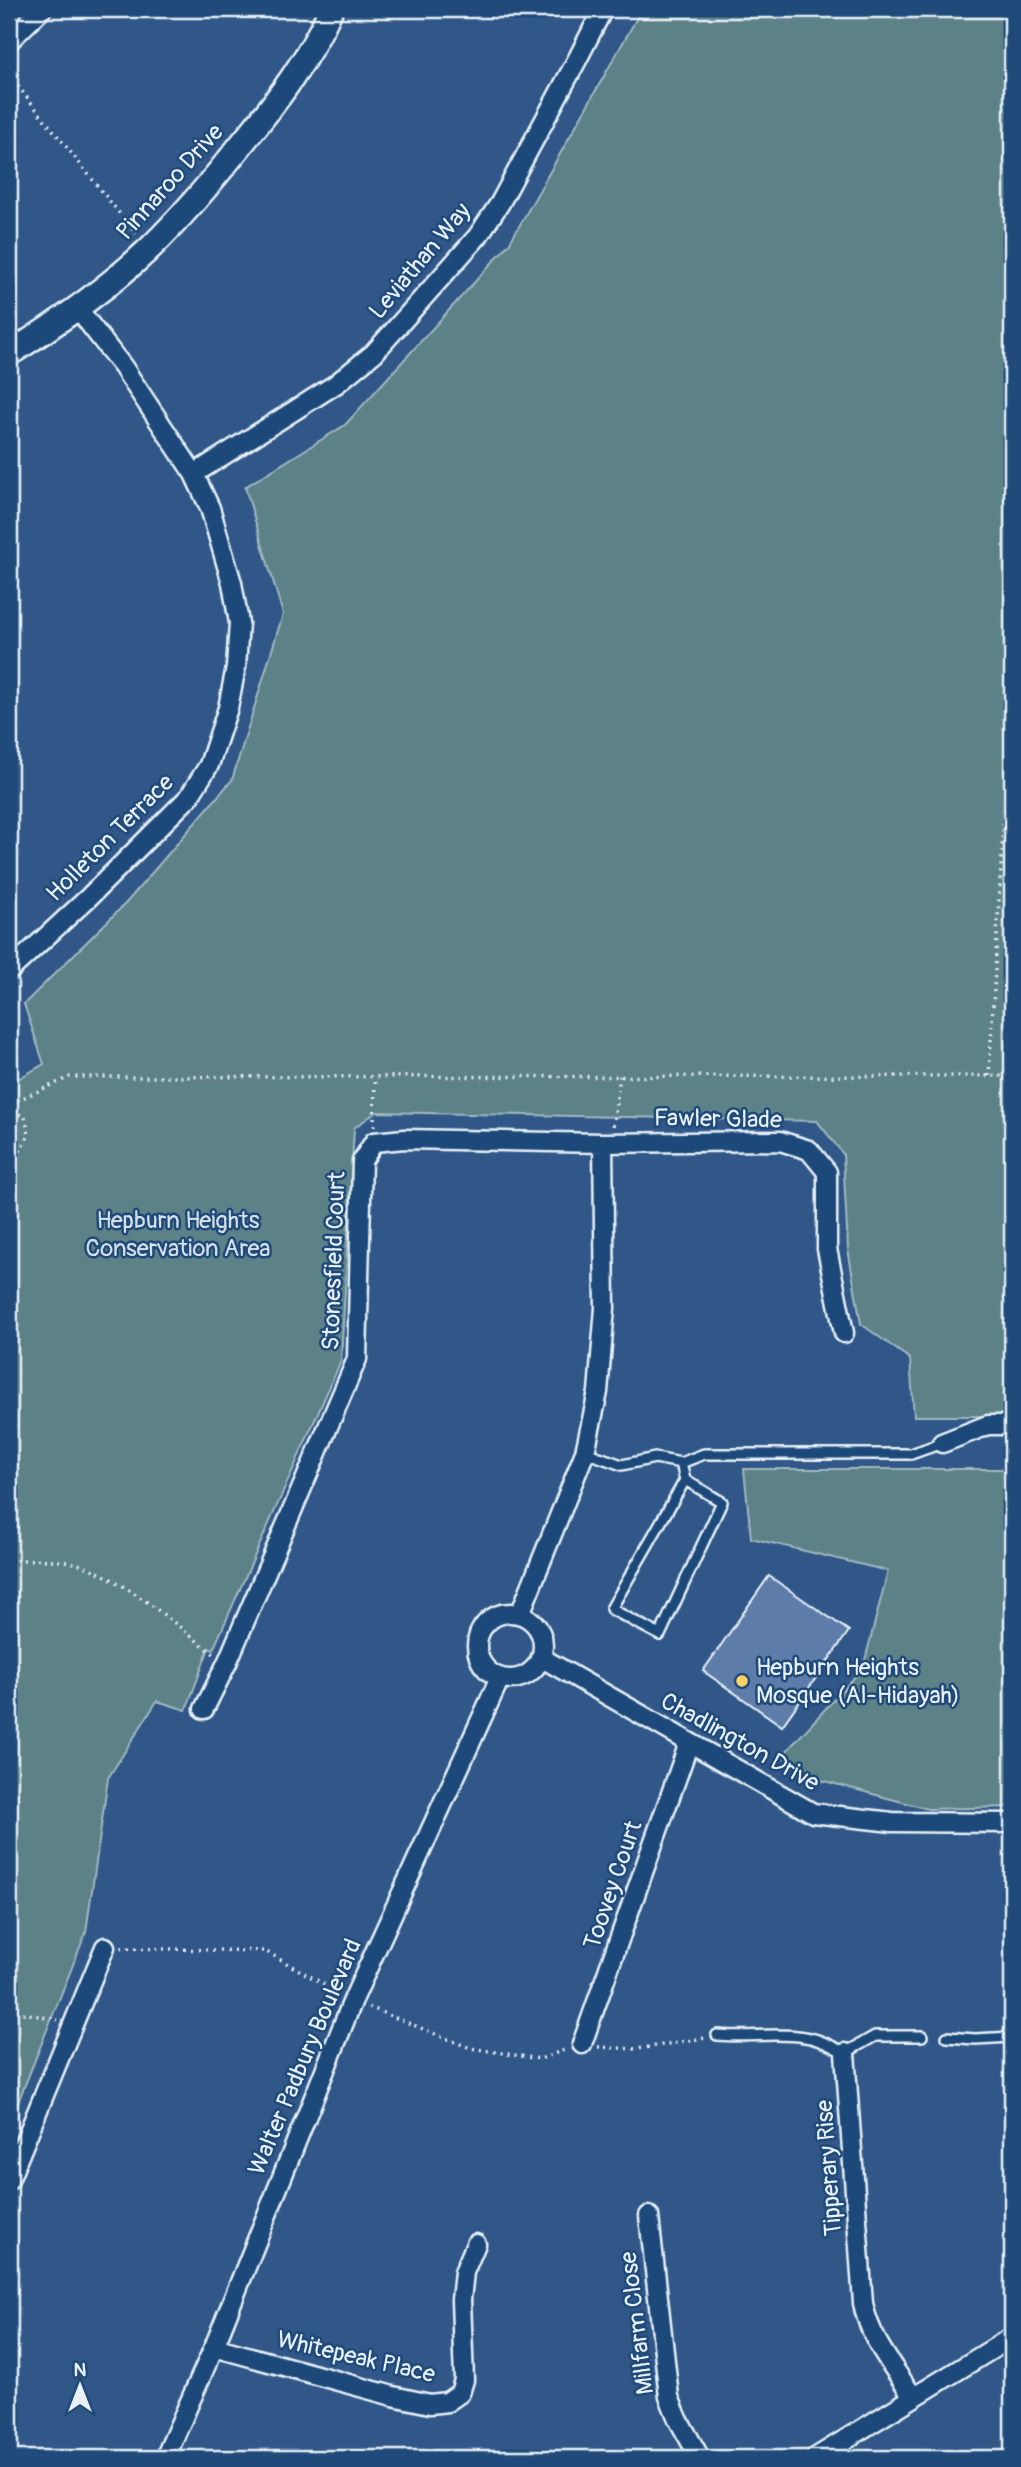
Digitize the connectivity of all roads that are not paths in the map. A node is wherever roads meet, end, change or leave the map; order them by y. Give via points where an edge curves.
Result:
1 (42, 9) edge
2 (331, 9) edge
3 (603, 9) edge
4 (9, 41) edge
5 (78, 309) junction
6 (9, 354) edge
7 (194, 474) junction
8 (9, 971) edge
9 (603, 1143) junction
10 (844, 1332) dead end
11 (1012, 1425) edge
12 (942, 1443) joint
13 (586, 1452) junction
14 (681, 1463) junction
15 (685, 1480) junction
16 (520, 1614) junction
17 (542, 1658) junction
18 (500, 1678) junction
19 (204, 1709) dead end
20 (689, 1743) junction
21 (1012, 1823) edge
22 (105, 1947) road end
23 (717, 2035) road end
24 (922, 2036) dead end
25 (947, 2037) dead end
26 (1012, 2037) edge
27 (582, 2044) road end
28 (845, 2053) junction
29 (9, 2180) edge
30 (649, 2216) dead end
31 (476, 2244) dead end
32 (1012, 2337) edge
33 (214, 2347) junction
34 (913, 2397) junction
35 (822, 2457) edge
36 (165, 2458) edge
37 (700, 2458) edge

1 - 4 street
2 - 5 street, Pinnaroo Drive via 302,64 202,192 148,250
3 - 7 street, Leviathan Way via 478,236 374,353 336,384
5 - 6 street, Pinnaroo Drive
5 - 7 street, Holleton Terrace
7 - 8 street, Holleton Terrace via 223,544 239,623 229,708 209,765 189,797
9 - 10 street, Fawler Glade via 780,1141 809,1150 827,1172 827,1249
9 - 13 street via 605,1308 598,1392
9 - 19 street, Stonesfield Court via 404,1139 374,1143 362,1161 357,1359
11 - 12 street via 988,1425
12 - 14 lane via 911,1454 704,1454
13 - 14 lane via 622,1465 655,1458
13 - 16 street
14 - 15 lane
15 - 15 lane via 611,1609 660,1635 722,1502
16 - 17 street via 539,1629
16 - 18 street via 488,1620 476,1642 481,1664
17 - 18 street via 527,1675
17 - 20 street, Chadlington Drive
18 - 33 street, Walter Padbury Boulevard via 353,2000
20 - 21 street, Chadlington Drive via 813,1812 892,1822
20 - 27 street, Toovey Court
22 - 29 street
23 - 28 lane via 802,2036
24 - 28 lane via 875,2036
25 - 26 lane
28 - 34 street, Tipperary Rise via 865,2317
30 - 37 street, Millfarm Close via 669,2397
31 - 33 street, Whitepeak Place via 464,2272 461,2300 464,2380 460,2393 447,2402 430,2404 393,2396
32 - 34 street
33 - 36 street, Walter Padbury Boulevard
34 - 35 street

